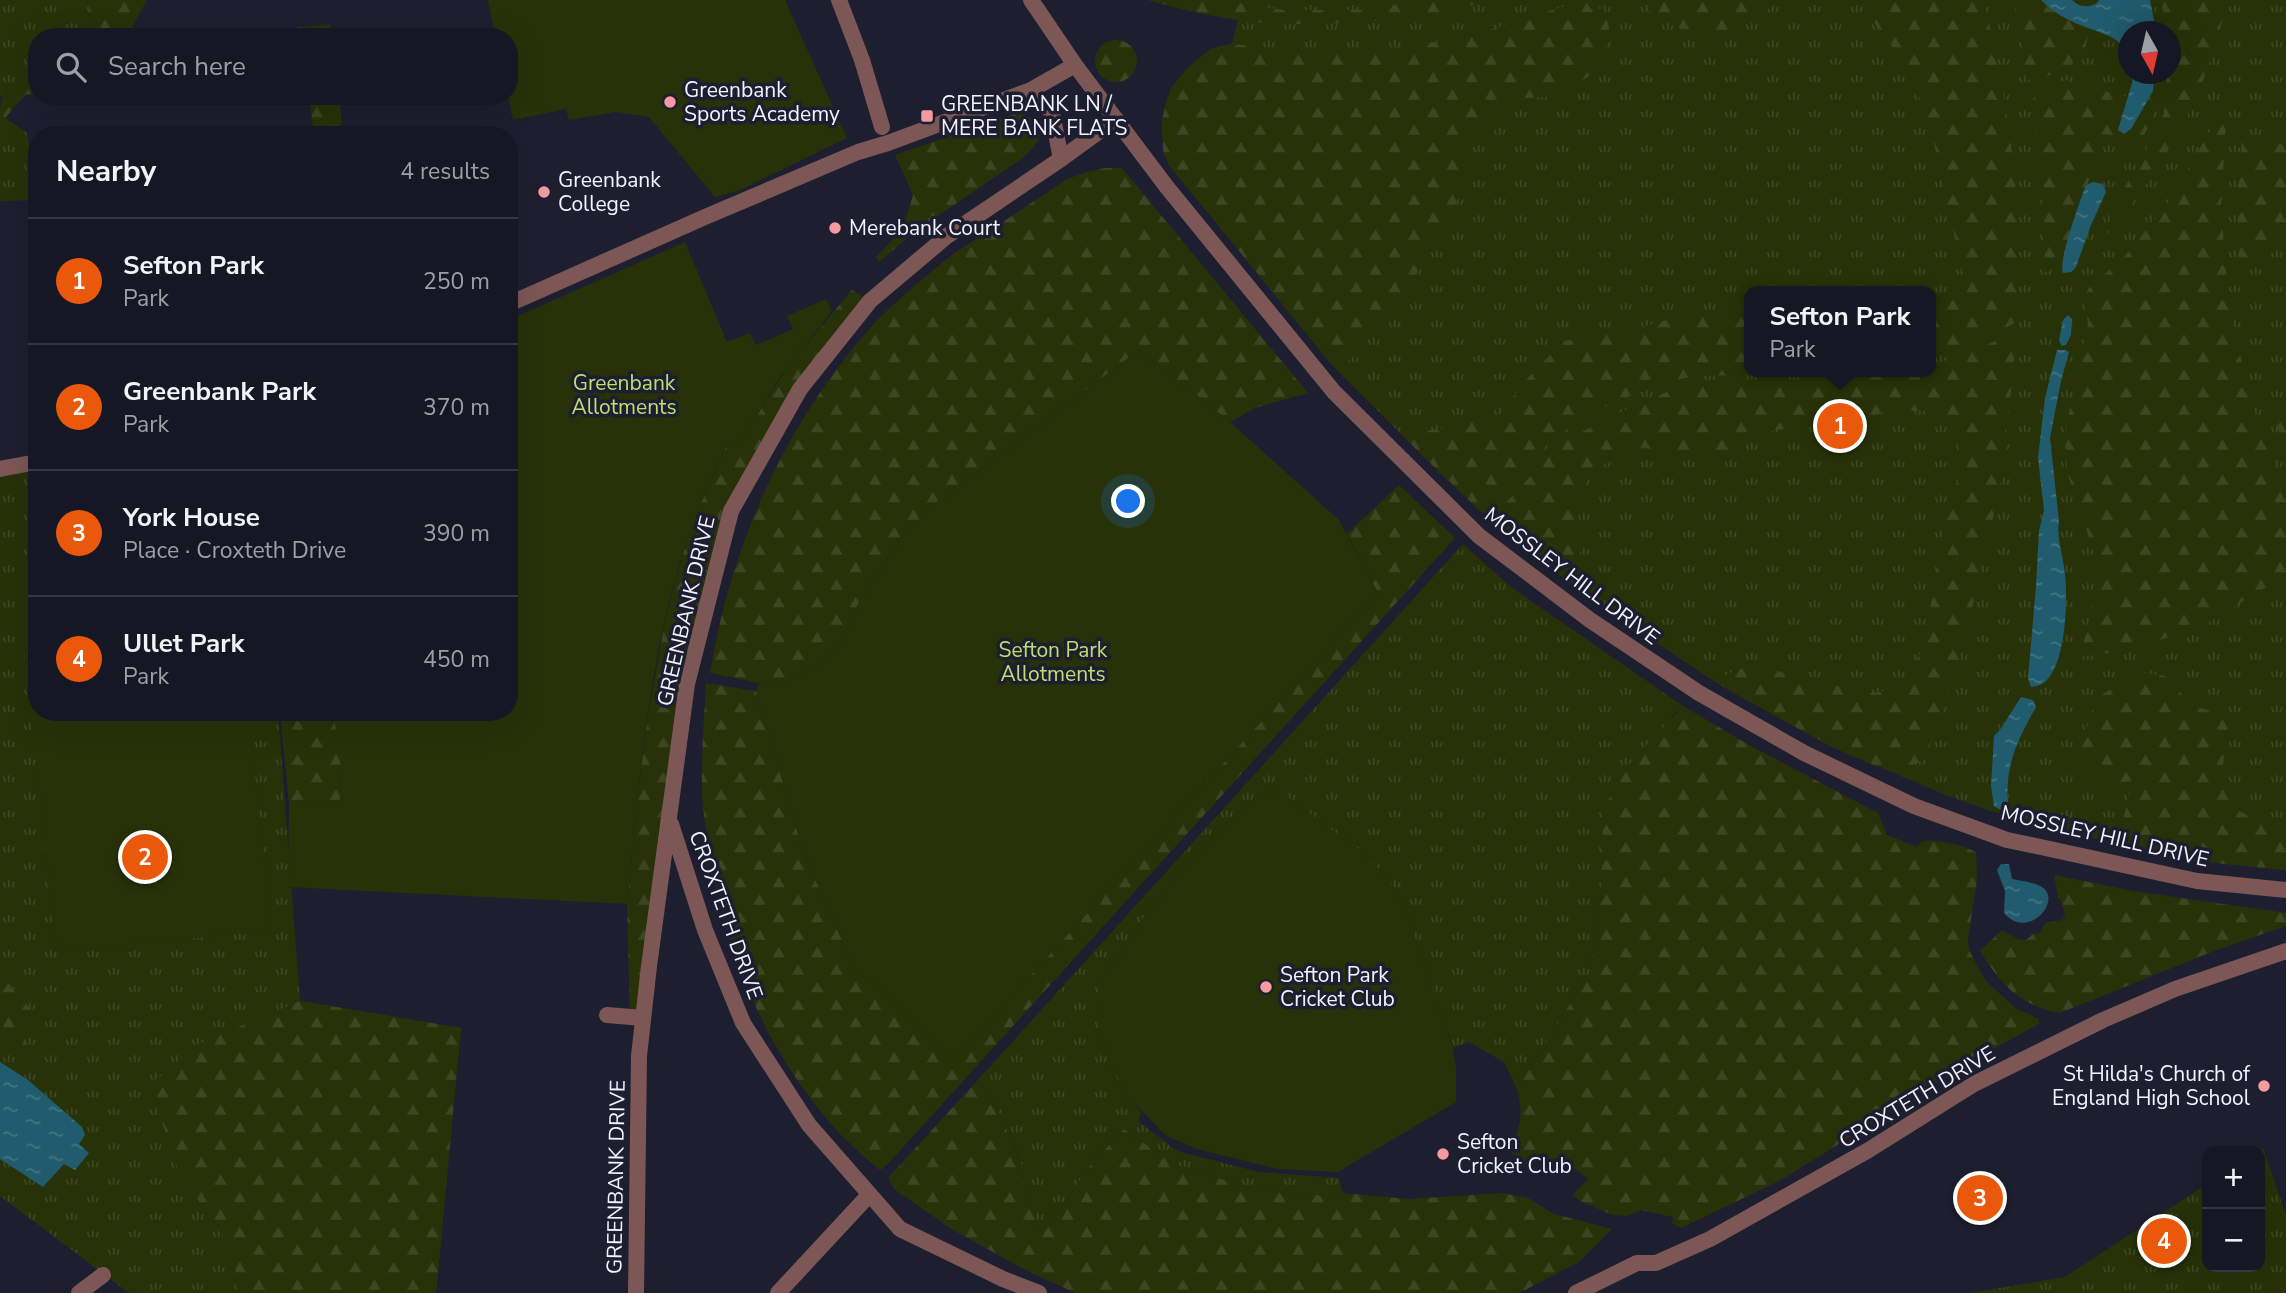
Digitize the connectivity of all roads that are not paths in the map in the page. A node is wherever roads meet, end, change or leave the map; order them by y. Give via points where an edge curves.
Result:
1 (839, 0) edge
2 (1031, 0) edge
3 (1075, 65) junction
4 (1031, 90) junction
5 (1116, 119) junction
6 (882, 127) dead end
7 (1061, 159) junction
8 (518, 300) edge
9 (28, 464) edge
10 (0, 469) edge
11 (670, 818) junction
12 (2286, 890) edge
13 (2286, 951) edge
14 (607, 1015) dead end
15 (643, 1018) junction
16 (869, 1195) junction
17 (103, 1275) dead end
18 (79, 1293) edge
19 (636, 1293) edge
20 (778, 1293) edge
21 (1039, 1293) edge
22 (1576, 1293) edge

1 - 6 street
2 - 3 street, MOSSLEY HILL DRIVE
3 - 4 street
3 - 5 street, MOSSLEY HILL DRIVE
4 - 7 street via 1052,113
4 - 8 street via 832,163
5 - 7 street, GREENBANK DRIVE
5 - 12 street, MOSSLEY HILL DRIVE via 1334,392 1479,536 1590,620 1699,693 1804,753 1914,806 2007,839 2197,881
7 - 11 street, GREENBANK DRIVE via 947,236 870,300 800,388 731,511 687,684
9 - 10 street
11 - 15 street, GREENBANK DRIVE
11 - 16 street, CROXTETH DRIVE via 705,930 743,1023 809,1125
13 - 22 street, CROXTETH DRIVE via 2175,989 2103,1020 1974,1084 1867,1151 1710,1239 1656,1262 1637,1263
14 - 15 street
15 - 19 street, GREENBANK DRIVE
16 - 20 street
16 - 21 street, CROXTETH DRIVE via 900,1229
17 - 18 street

